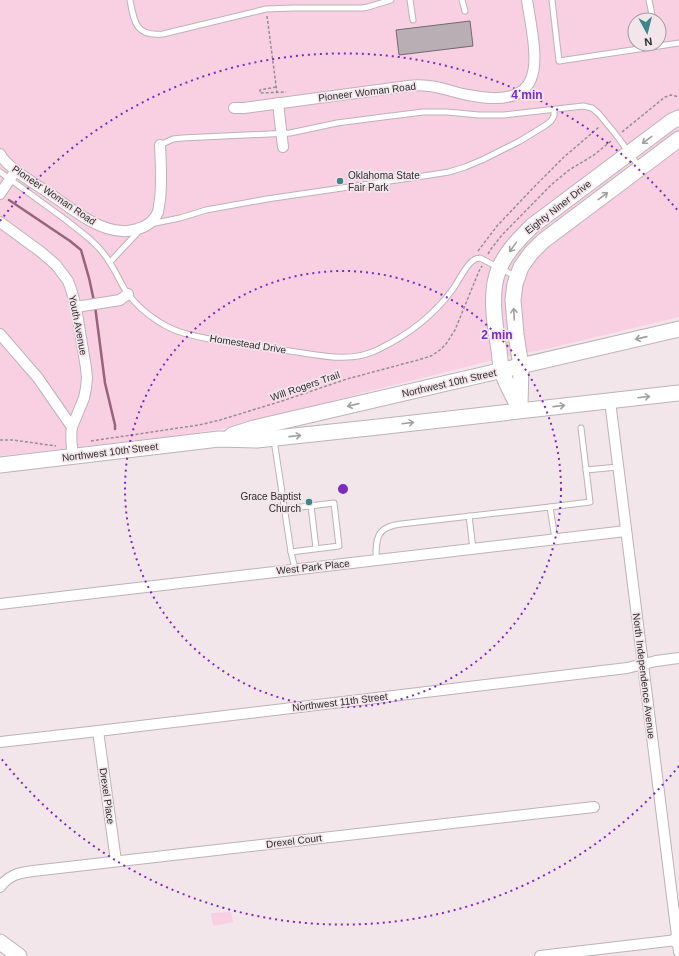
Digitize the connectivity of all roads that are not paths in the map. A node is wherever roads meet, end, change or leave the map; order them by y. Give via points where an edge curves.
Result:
1 (130, 0) edge
2 (391, 0) edge
3 (410, 0) edge
4 (462, 0) edge
5 (527, 0) edge
6 (552, 0) edge
7 (649, 0) edge
8 (465, 11) dead end
9 (651, 12) edge
10 (413, 20) dead end
11 (679, 43) edge
12 (667, 44) edge
13 (627, 50) edge
14 (278, 103) junction
15 (234, 108) dead end
16 (554, 110) junction
17 (677, 117) edge
18 (281, 134) junction
19 (679, 139) edge
20 (160, 145) joint
21 (283, 147) dead end
22 (629, 153) junction
23 (0, 154) edge
24 (640, 168) junction
25 (16, 170) junction
26 (0, 172) edge
27 (10, 179) junction
28 (0, 194) edge
29 (0, 222) edge
30 (145, 226) junction
31 (110, 262) junction
32 (499, 268) junction
33 (517, 277) junction
34 (128, 294) junction
35 (81, 306) junction
36 (679, 329) edge
37 (0, 334) edge
38 (521, 367) junction
39 (502, 371) junction
40 (679, 393) edge
41 (610, 401) junction
42 (520, 410) junction
43 (72, 427) junction
44 (581, 428) dead end
45 (274, 438) junction
46 (219, 439) junction
47 (73, 457) junction
48 (0, 465) edge
49 (618, 467) junction
50 (586, 470) junction
51 (310, 506) junction
52 (550, 507) junction
53 (284, 509) junction
54 (468, 516) junction
55 (626, 531) junction
56 (555, 539) junction
57 (316, 548) junction
58 (473, 549) junction
59 (291, 552) junction
60 (376, 560) junction
61 (296, 569) junction
62 (0, 604) edge
63 (679, 658) edge
64 (642, 664) junction
65 (98, 731) junction
66 (0, 742) edge
67 (594, 807) dead end
68 (116, 861) junction
69 (0, 887) edge
70 (0, 942) edge
71 (678, 944) edge
72 (19, 956) edge
73 (540, 956) edge

1 - 2 lane via 138,27 143,32 154,35 251,12 293,8 362,8
3 - 10 lane
4 - 8 lane
5 - 14 street, Pioneer Woman Road via 533,40 534,71 525,88 513,96 501,99 484,98 420,85
6 - 13 lane via 559,61
7 - 9 lane
11 - 12 lane
14 - 15 street, Pioneer Woman Road
14 - 18 street
16 - 18 lane via 504,115 423,112 345,122
16 - 22 lane via 583,106 592,108
16 - 30 lane via 554,116 546,125 482,160 449,172 260,200 206,210
17 -> 22 main road, Eighty Niner Drive
18 - 20 lane via 182,138
18 - 21 street
19 - 24 main road, Eighty Niner Drive
20 - 30 street via 162,182 158,212
22 - 24 lane
22 -> 32 main road, Eighty Niner Drive via 532,226 511,248
23 - 25 street, Pioneer Woman Road
33 -> 24 main road, Eighty Niner Drive via 531,253 543,241
25 - 27 street
25 - 30 street, Pioneer Woman Road via 93,223 110,230 123,231
26 - 27 lane, Homestead Drive
27 - 28 street
27 - 31 lane, Homestead Drive via 90,239
29 - 35 street, Youth Avenue via 56,265
30 - 31 lane
31 - 34 lane, Homestead Drive
32 - 33 lane
32 - 34 lane, Homestead Drive via 477,258 472,261 445,299 422,322 382,348 354,357 332,357 239,344 185,333 154,318
32 - 39 main road, Eighty Niner Drive via 493,295
38 -> 33 main road, Eighty Niner Drive via 513,306
34 - 35 street via 122,299
35 - 43 street, Youth Avenue via 87,378 84,398
36 -> 38 main road, Northwest 10th Street
37 - 43 street via 38,378
38 - 39 main road, Northwest 10th Street
38 - 42 main road, Eighty Niner Drive
39 - 42 main road, Eighty Niner Drive
39 -> 46 main road, Northwest 10th Street via 254,428
41 -> 40 main road, Northwest 10th Street
42 -> 41 main road, Northwest 10th Street
41 - 49 street, North Independence Avenue
45 -> 42 main road, Northwest 10th Street
43 - 47 street, Youth Avenue
44 - 50 lane
45 - 46 main road, Northwest 10th Street
45 - 53 lane
46 - 47 main road, Northwest 10th Street
47 - 48 main road, Northwest 10th Street
49 - 50 lane
49 - 55 street, North Independence Avenue
50 - 52 lane via 590,502
51 - 53 lane
51 - 57 lane
51 - 57 lane via 334,504 339,546
52 - 54 lane
52 - 56 lane
53 - 59 lane
54 - 58 lane
54 - 60 lane via 387,527 377,538
55 - 56 street, West Park Place
55 - 64 street, North Independence Avenue
56 - 58 street, West Park Place
57 - 59 lane
58 - 60 street, West Park Place
59 - 61 lane
60 - 61 street, West Park Place
61 - 62 street, West Park Place
63 - 64 street, Northwest 11th Street
64 - 65 street, Northwest 11th Street via 627,668
64 - 71 street, North Independence Avenue
65 - 66 street, Northwest 11th Street
65 - 68 street, Drexel Place
67 - 68 street, Drexel Court
68 - 69 street, Drexel Court via 22,872 10,877
70 - 72 main road
71 - 73 street via 662,942

